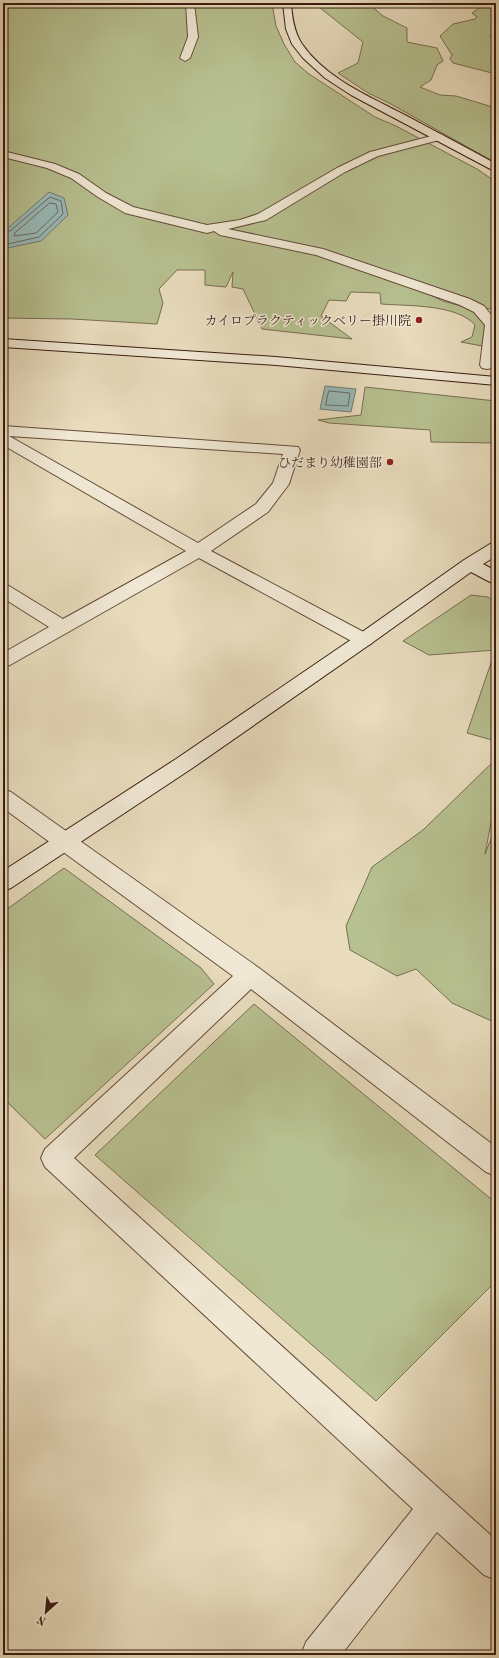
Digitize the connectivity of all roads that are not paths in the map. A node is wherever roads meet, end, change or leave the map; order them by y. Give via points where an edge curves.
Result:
1 (190, 3) edge
2 (287, 3) edge
3 (185, 58) dead end
4 (438, 137) junction
5 (7, 154) dead end
6 (496, 169) edge
7 (207, 229) junction
8 (3, 330) edge
9 (167, 340) dead end
10 (3, 342) edge
11 (471, 364) dead end
12 (491, 366) edge
13 (496, 381) edge
14 (3, 431) edge
15 (3, 439) edge
16 (496, 548) edge
17 (199, 551) junction
18 (470, 564) junction
19 (496, 578) edge
20 (3, 590) edge
21 (62, 627) junction
22 (364, 640) junction
23 (3, 661) edge
24 (3, 797) edge
25 (67, 842) junction
26 (3, 882) edge
27 (250, 975) junction
28 (496, 1163) edge
29 (435, 1508) junction
30 (496, 1563) edge
31 (320, 1655) edge

1 - 3 street via 193,37
2 - 4 street via 289,26 297,44 314,64 369,100
4 - 6 street
4 - 7 street via 374,154 341,170 262,217
5 - 7 street via 51,166 75,176 129,210
7 - 12 street via 319,252 465,302 479,309 492,325
8 - 9 street
10 - 13 street via 276,361
11 - 12 street
14 - 17 street via 292,450 281,484 262,508
15 - 17 street
16 - 18 street
17 - 21 street
17 - 22 street
18 - 19 street
18 - 22 street
20 - 21 street
21 - 23 street
22 - 25 street
24 - 25 street
25 - 26 street
25 - 27 street
27 - 28 street
27 - 29 street via 55,1158
29 - 30 street
29 - 31 street

